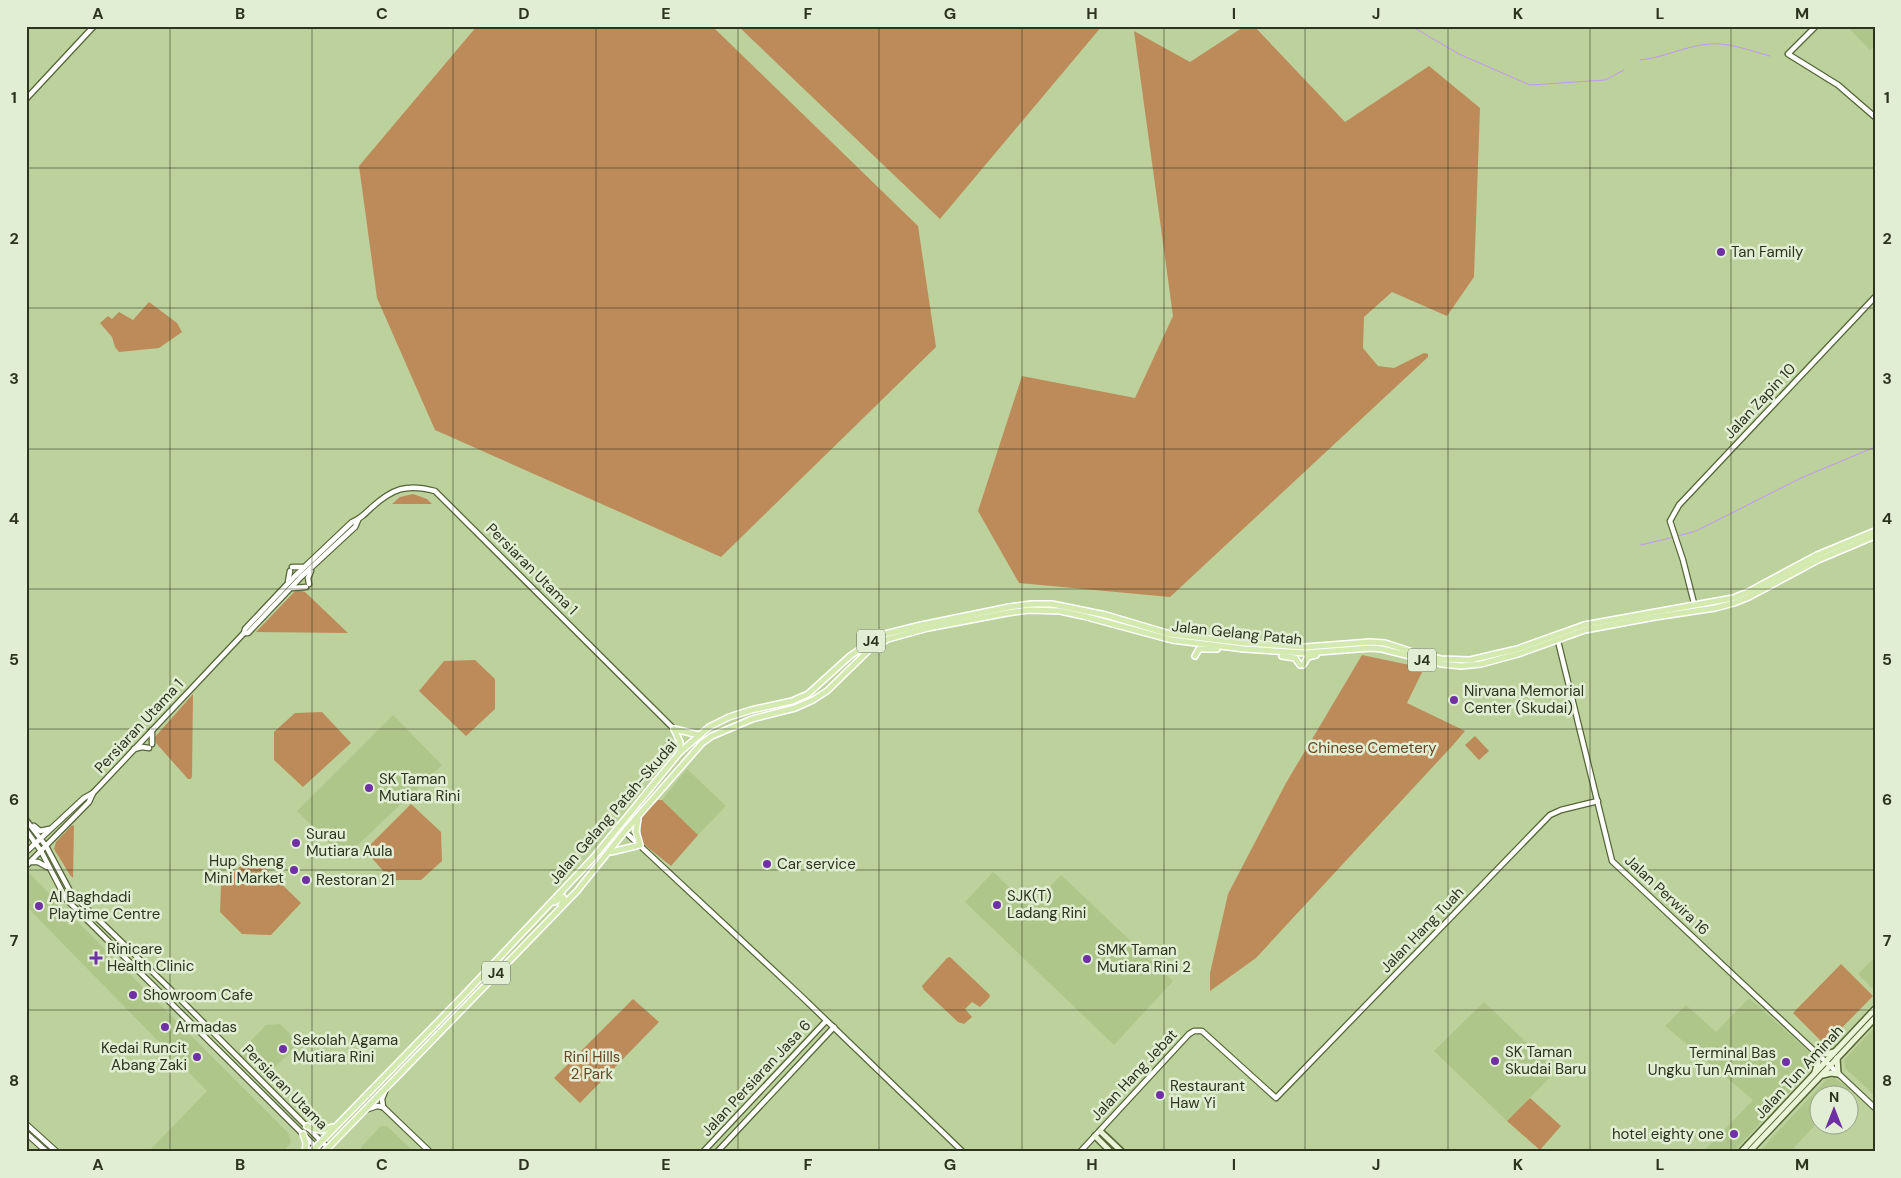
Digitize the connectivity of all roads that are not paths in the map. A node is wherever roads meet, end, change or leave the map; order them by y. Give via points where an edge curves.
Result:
1 (94, 26) edge
2 (1816, 26) edge
3 (26, 99) edge
4 (1875, 117) edge
5 (1875, 298) edge
6 (1875, 531) edge
7 (1875, 536) edge
8 (310, 566) junction
9 (287, 588) junction
10 (1035, 604) junction
11 (1694, 604) junction
12 (1066, 606) joint
13 (1085, 610) junction
14 (1060, 611) junction
15 (1696, 611) junction
16 (1557, 638) junction
17 (1235, 648) junction
18 (1264, 651) junction
19 (1326, 652) junction
20 (1195, 656) dead end
21 (152, 729) junction
22 (674, 729) junction
23 (699, 735) junction
24 (134, 748) junction
25 (680, 752) junction
26 (93, 793) junction
27 (1598, 801) junction
28 (639, 815) junction
29 (64, 817) junction
30 (26, 821) edge
31 (620, 826) junction
32 (26, 830) edge
33 (625, 831) junction
34 (41, 838) junction
35 (36, 843) junction
36 (640, 844) junction
37 (46, 846) junction
38 (26, 852) edge
39 (41, 852) junction
40 (608, 854) junction
41 (28, 864) edge
42 (50, 869) junction
43 (543, 909) junction
44 (552, 916) junction
45 (1875, 1009) edge
46 (1875, 1018) edge
47 (826, 1021) junction
48 (834, 1027) junction
49 (1838, 1049) junction
50 (1816, 1053) junction
51 (1838, 1057) junction
52 (1828, 1064) junction
53 (1838, 1074) junction
54 (1817, 1075) junction
55 (388, 1086) junction
56 (1276, 1098) joint
57 (383, 1107) junction
58 (1875, 1108) edge
59 (362, 1111) junction
60 (26, 1124) edge
61 (338, 1124) junction
62 (307, 1126) junction
63 (1100, 1131) junction
64 (26, 1133) edge
65 (303, 1134) junction
66 (1094, 1136) junction
67 (321, 1141) junction
68 (316, 1146) junction
69 (324, 1150) edge
70 (47, 1152) edge
71 (57, 1152) edge
72 (305, 1152) edge
73 (311, 1152) edge
74 (430, 1152) edge
75 (703, 1152) edge
76 (716, 1152) edge
77 (963, 1152) edge
78 (1080, 1152) edge
79 (1111, 1152) edge
80 (1122, 1152) edge
81 (1741, 1152) edge
82 (1749, 1152) edge

1 - 3 street
2 - 4 street via 1788,54 1838,85
5 - 11 street, Jalan Zapin 10 via 1676,508 1670,521
6 - 11 main road, J4 via 1809,559 1748,592 1733,598
7 - 15 main road, J4 via 1793,572 1749,597
8 - 9 street, Persiaran Utama 1
8 - 9 street via 291,569
8 - 9 street via 307,586
8 - 22 street, Persiaran Utama 1 via 392,492 406,487 435,491
9 - 21 street, Persiaran Utama 1
10 - 12 main road, Jalan Gelang Patah-Skudai / J4
10 - 14 main road
10 - 23 main road, Jalan Gelang Patah-Skudai / J4 via 921,624 881,635 850,656 808,694 729,717
11 - 15 street
11 - 16 main road, J4 via 1584,625
12 - 13 main road, Jalan Gelang Patah / J4
13 - 14 main road
13 - 16 main road, Jalan Gelang Patah / J4 via 1170,634 1302,647 1385,643 1422,655 1460,660 1481,658
14 - 17 main road, Jalan Gelang Patah / J4 via 1172,640
14 - 28 main road, Jalan Gelang Patah-Skudai / J4 via 1007,613 911,632 880,642 813,700 752,719 702,743
15 - 16 main road, J4 via 1585,630
16 - 19 main road, Jalan Gelang Patah / J4 via 1481,664 1461,666 1382,649
16 - 27 street, Jalan Perwira 16
17 - 18 main road, Jalan Gelang Patah / J4
17 - 20 main road via 1199,648
18 - 19 main road, Jalan Gelang Patah / J4
18 - 19 main road via 1295,658 1302,665 1308,657
21 - 24 street, Persiaran Utama 1
21 - 24 street via 150,746
22 - 23 main road
22 - 25 main road via 680,742
23 - 25 main road, Jalan Gelang Patah-Skudai / J4
24 - 26 street, Persiaran Utama 1
25 - 31 main road, Jalan Gelang Patah-Skudai / J4
26 - 29 street, Persiaran Utama 1
26 - 37 street, Persiaran Utama 1 via 90,802
27 - 50 street, Jalan Perwira 16 via 1612,861
27 - 56 street, Jalan Hang Tuah via 1550,815
28 - 33 main road, Jalan Gelang Patah-Skudai / J4
28 - 36 main road via 636,828
29 - 30 street via 43,831
29 - 34 street, Persiaran Utama 1
30 - 34 street, Persiaran Utama
31 - 33 street
31 - 43 main road, Jalan Gelang Patah-Skudai / J4
32 - 35 street, Persiaran Utama
33 - 36 street
33 - 40 main road, Jalan Gelang Patah-Skudai / J4
34 - 35 street, Persiaran Utama 1
34 - 37 street, Persiaran Utama
35 - 38 street, Persiaran Utama 1
35 - 39 street, Persiaran Utama
36 - 40 main road
36 - 47 street
37 - 39 street, Persiaran Utama 1
37 - 62 street, Persiaran Utama via 71,892
39 - 41 street, Persiaran Utama 1
39 - 42 street, Persiaran Utama
40 - 44 main road, Jalan Gelang Patah-Skudai / J4
41 - 42 street via 38,862
42 - 65 street, Persiaran Utama via 66,899
43 - 44 main road via 563,897 562,904
43 - 61 main road, Jalan Gelang Patah-Skudai / J4
44 - 55 main road, Jalan Gelang Patah-Skudai / J4
45 - 49 main road, Jalan Tun Aminah
46 - 51 main road, Jalan Tun Aminah
47 - 48 street
47 - 75 street, Jalan Persiaran Jasa 6
48 - 76 street, Jalan Persiaran Jasa 6
48 - 77 street
49 - 50 main road via 1826,1054
49 - 52 main road, Jalan Tun Aminah
50 - 52 street, Jalan Perwira 16
50 - 54 main road
51 - 52 main road, Jalan Tun Aminah
51 - 53 main road
52 - 53 street, Jalan Perwira 16
52 - 54 main road, Jalan Tun Aminah
53 - 54 main road
53 - 58 street, Jalan Perwira 16
54 - 81 main road, Jalan Tun Aminah
54 - 82 main road, Jalan Tun Aminah
55 - 57 street via 382,1099
55 - 59 main road, Jalan Gelang Patah-Skudai / J4
56 - 63 street, Jalan Hang Jebat via 1198,1030 1189,1034
57 - 59 street
57 - 74 street
59 - 69 main road, Jalan Gelang Patah-Skudai / J4
60 - 71 street
61 - 62 main road via 325,1131
61 - 67 main road, Jalan Gelang Patah-Skudai / J4
62 - 67 street, Persiaran Utama
63 - 66 street, Jalan Hang Jebat
63 - 80 main road
64 - 70 street
65 - 68 street, Persiaran Utama
65 - 72 main road
66 - 78 street, Jalan Hang Jebat
66 - 79 main road
67 - 68 main road, Jalan Gelang Patah-Skudai / J4
67 - 69 street, Persiaran Utama
68 - 69 street, Persiaran Utama
68 - 73 main road, Jalan Gelang Patah-Skudai / J4

